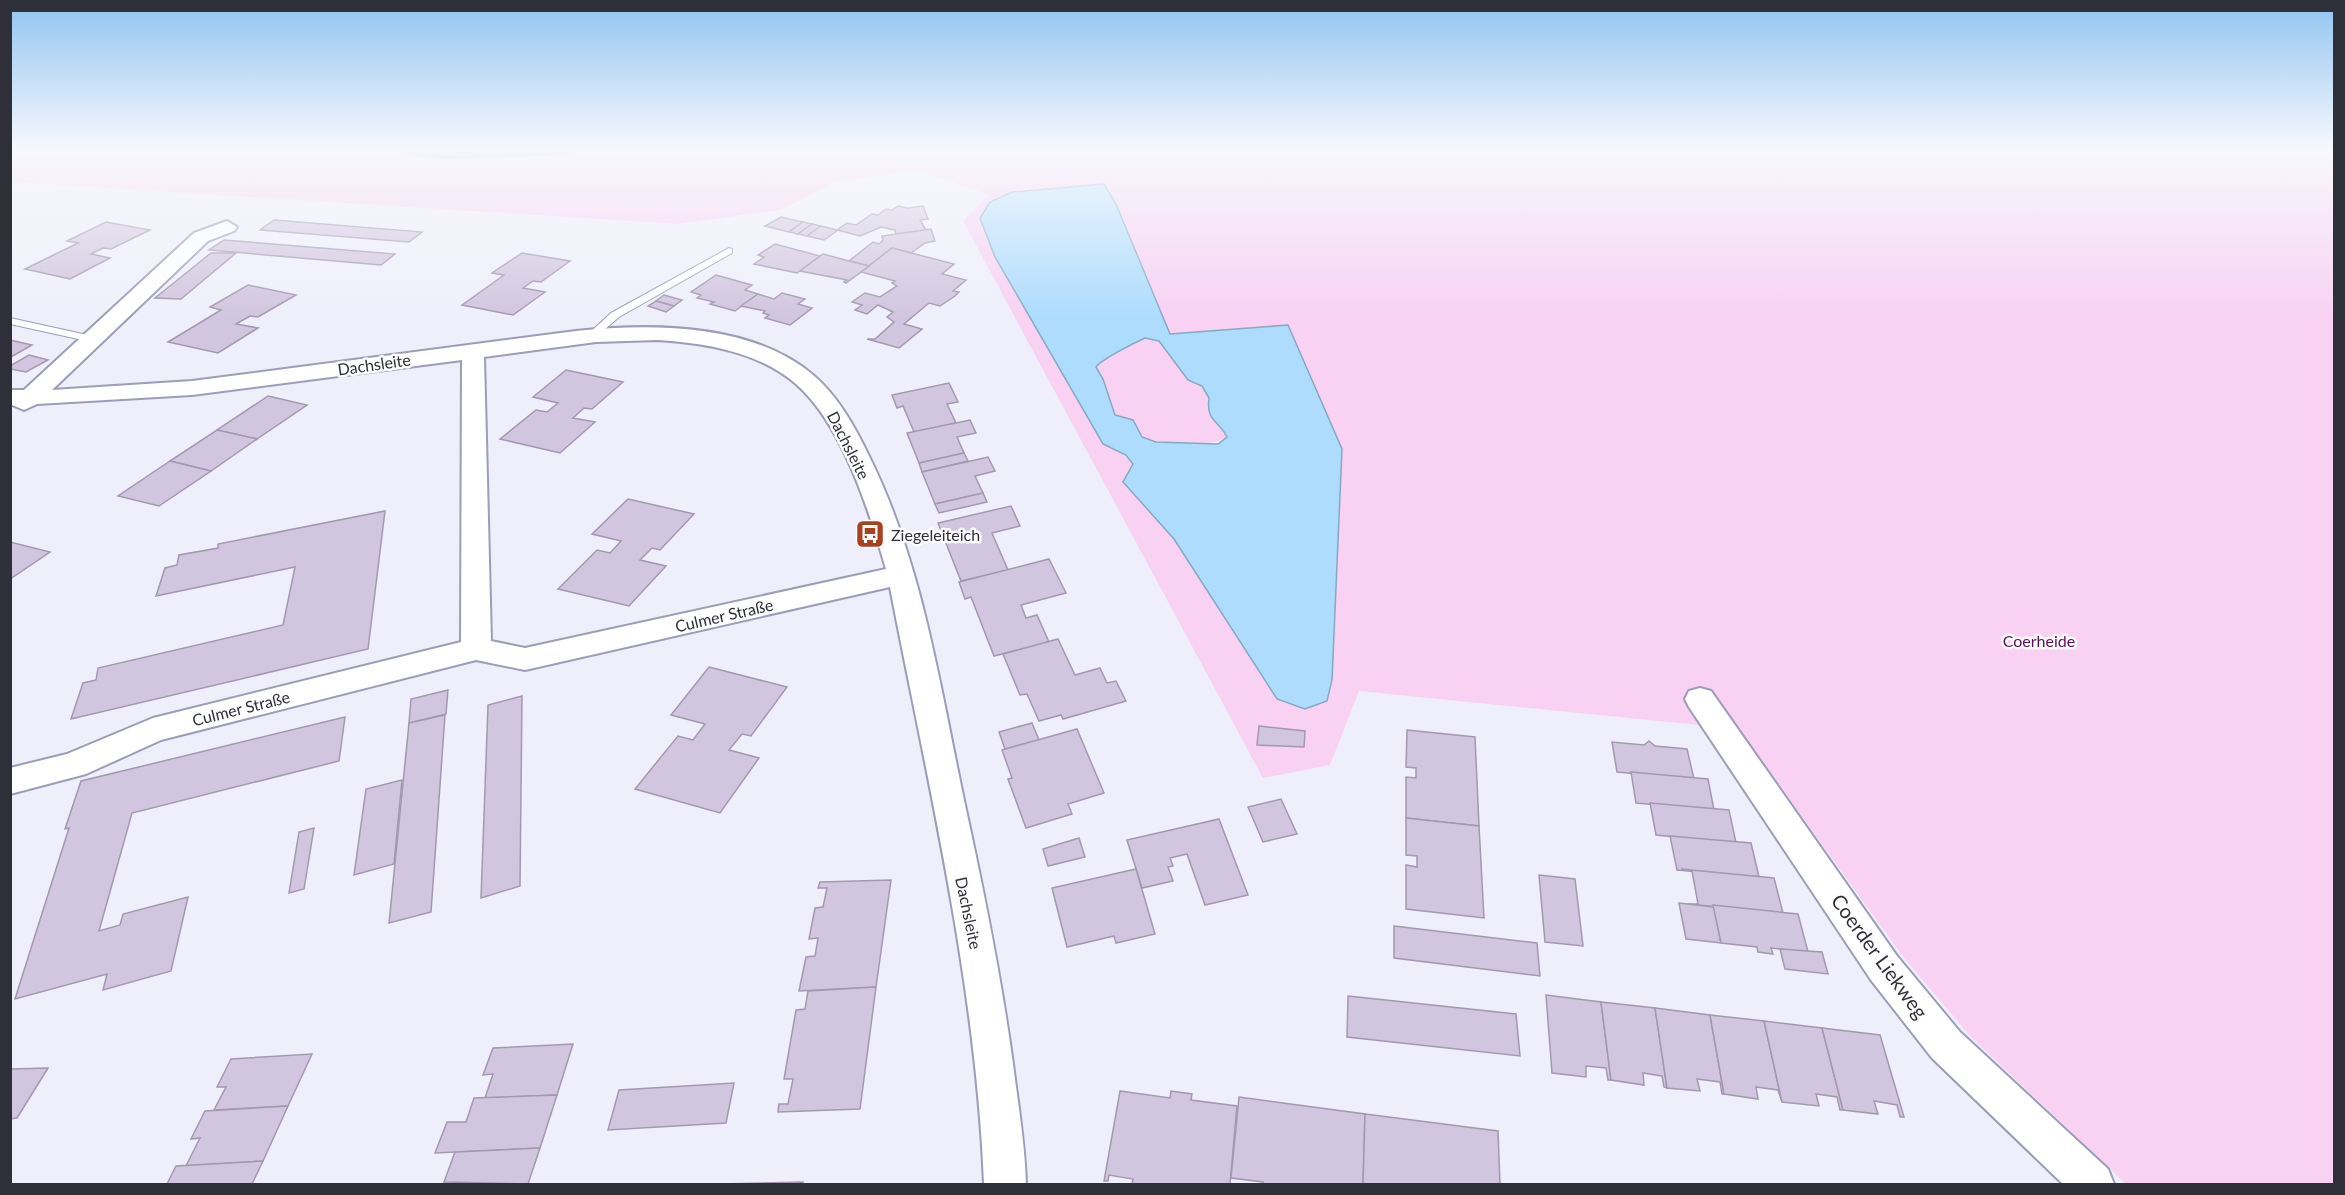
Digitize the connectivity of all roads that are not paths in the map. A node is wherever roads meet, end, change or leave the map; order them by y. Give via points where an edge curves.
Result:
1 (227, 227) dead end
2 (729, 251) dead end
3 (10, 321) edge
4 (591, 336) junction
5 (92, 339) junction
6 (473, 351) junction
7 (17, 403) edge
8 (902, 576) junction
9 (476, 648) junction
10 (1700, 699) dead end
11 (10, 781) edge
12 (1005, 1185) edge
13 (2093, 1185) edge

1 - 5 street, Dachsleite via 201,237
2 - 4 lane via 615,315
3 - 5 lane
4 - 6 street, Dachsleite
4 - 8 street, Dachsleite via 659,333 715,340 760,353 805,379 837,415 890,532
5 - 7 street, Dachsleite
6 - 7 street, Dachsleite via 187,389
6 - 9 street
8 - 9 street, Culmer Straße via 525,659
8 - 12 street, Dachsleite via 980,962
9 - 11 street, Culmer Straße via 153,730 74,765
10 - 13 street, Coerder Liekweg via 1884,968 1946,1045

